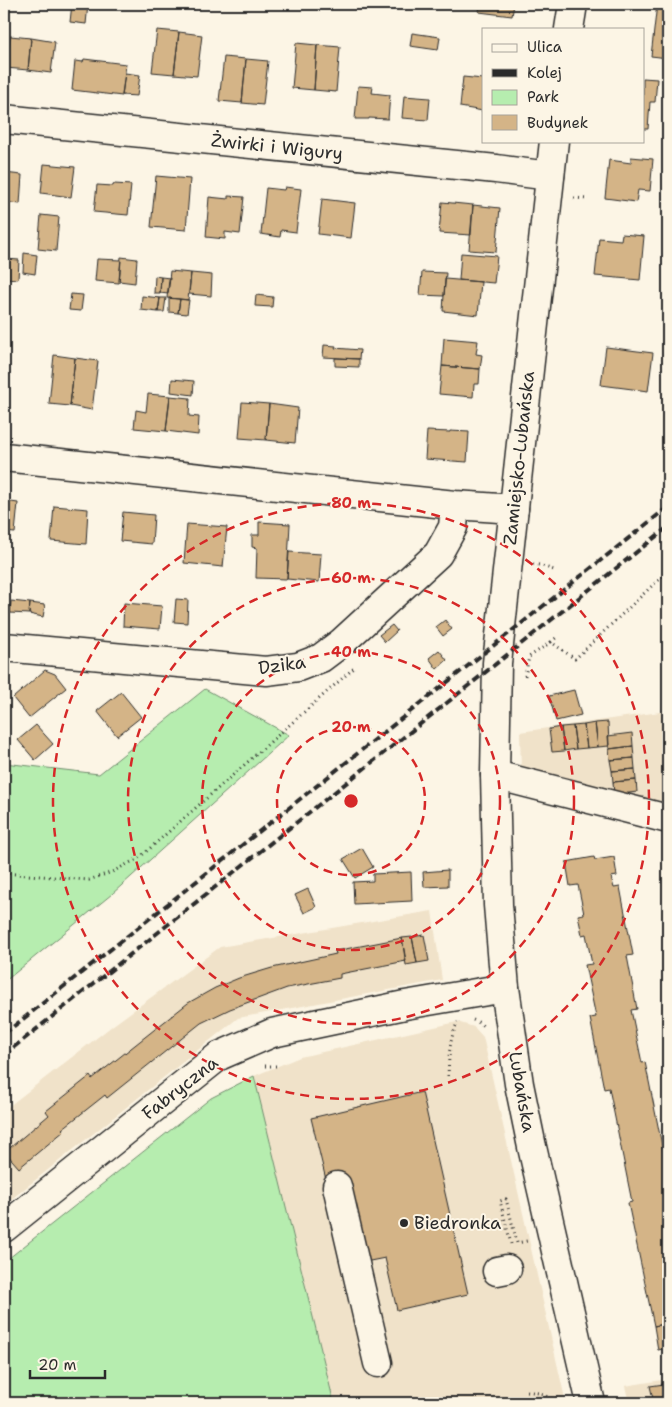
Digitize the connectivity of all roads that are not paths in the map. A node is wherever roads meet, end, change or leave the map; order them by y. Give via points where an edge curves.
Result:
1 (573, 4) edge
2 (569, 28) edge
3 (4, 119) edge
4 (554, 142) edge
5 (550, 176) junction
6 (4, 456) edge
7 (455, 505) junction
8 (514, 509) junction
9 (4, 647) edge
10 (495, 775) junction
11 (668, 819) edge
12 (505, 988) junction
13 (337, 1186) dead end
14 (4, 1228) edge
15 (378, 1363) dead end
16 (591, 1403) edge

1 - 2 street
3 - 5 street, Żwirki i Wigury
4 - 5 street, Zamiejsko-Lubańska
5 - 8 street, Zamiejsko-Lubańska
6 - 7 street
7 - 8 street
7 - 9 street, Dzika via 453,527 438,554 341,643 320,658 298,667 266,671
8 - 10 street, Zamiejsko-Lubańska via 497,663
10 - 11 street
10 - 12 street, Lubańska via 498,905
12 - 14 street, Fabryczna via 272,1033 219,1056
12 - 16 street, Lubańska via 532,1147
13 - 15 street

